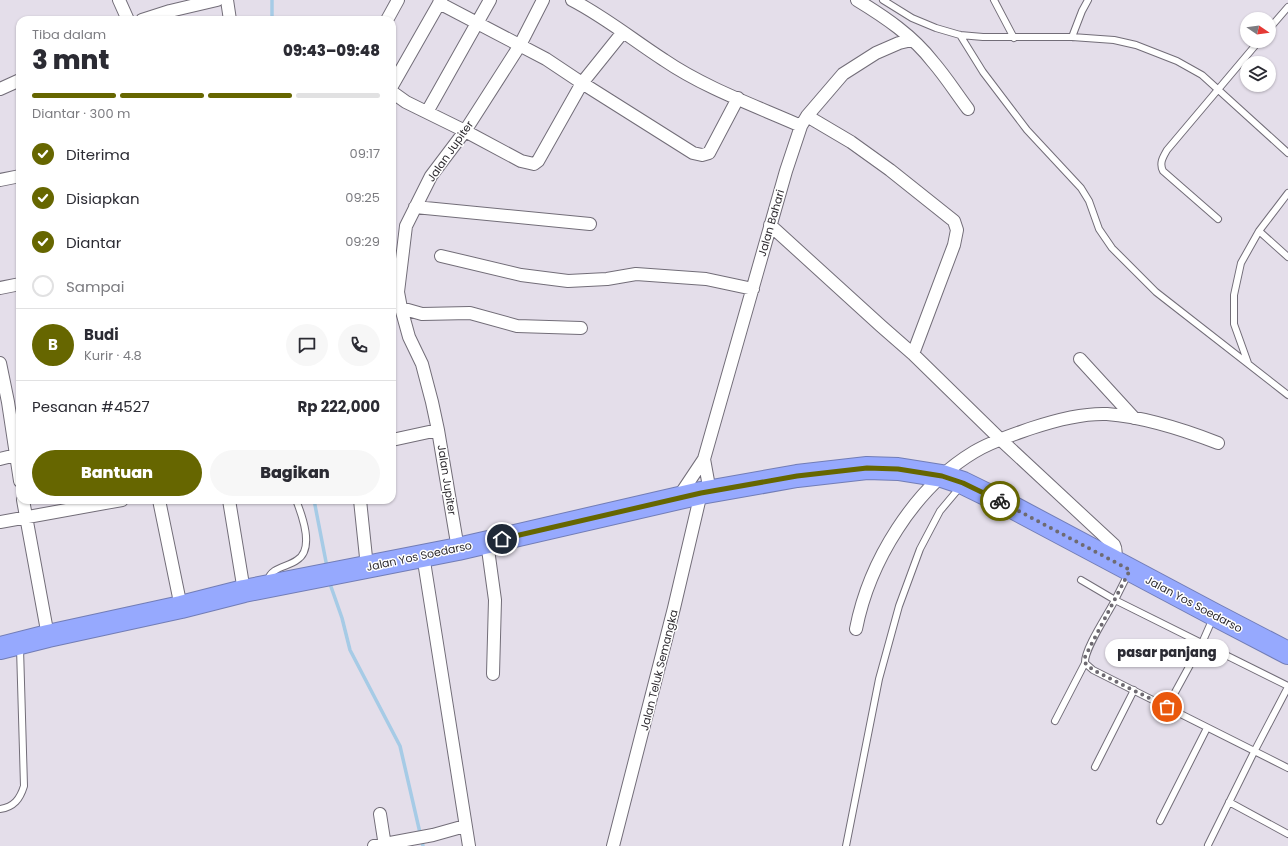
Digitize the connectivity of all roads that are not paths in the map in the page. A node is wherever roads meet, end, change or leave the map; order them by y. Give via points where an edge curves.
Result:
1 (118, 0) edge
2 (217, 0) edge
3 (227, 0) edge
4 (398, 0) edge
5 (490, 0) edge
6 (543, 0) edge
7 (572, 0) edge
8 (857, 0) edge
9 (883, 0) edge
10 (994, 0) edge
11 (1088, 0) edge
12 (440, 2) edge
13 (168, 5) edge
14 (1288, 7) edge
15 (126, 16) edge
16 (149, 16) edge
17 (229, 16) edge
18 (389, 16) edge
19 (1276, 21) edge
20 (478, 22) junction
21 (623, 32) junction
22 (960, 35) junction
23 (1072, 37) junction
24 (1014, 38) junction
25 (912, 40) junction
26 (520, 46) junction
27 (1253, 48) edge
28 (396, 79) edge
29 (16, 82) edge
30 (582, 83) junction
31 (0, 89) edge
32 (1218, 90) junction
33 (396, 95) edge
34 (738, 98) junction
35 (968, 109) dead end
36 (427, 112) junction
37 (804, 121) junction
38 (465, 131) junction
39 (1288, 153) edge
40 (16, 177) edge
41 (0, 180) edge
42 (1288, 193) edge
43 (415, 207) junction
44 (1218, 219) dead end
45 (590, 224) dead end
46 (770, 224) junction
47 (1258, 231) junction
48 (441, 256) dead end
49 (1288, 257) edge
50 (16, 285) edge
51 (0, 288) edge
52 (753, 289) junction
53 (401, 308) junction
54 (581, 328) dead end
55 (913, 354) junction
56 (1080, 359) dead end
57 (0, 363) edge
58 (1248, 363) junction
59 (1288, 395) edge
60 (9, 402) edge
61 (1134, 418) junction
62 (438, 430) junction
63 (396, 439) edge
64 (1000, 439) junction
65 (1218, 443) dead end
66 (16, 456) joint
67 (0, 459) edge
68 (704, 459) junction
69 (942, 476) junction
70 (963, 483) junction
71 (705, 492) junction
72 (678, 498) junction
73 (23, 504) edge
74 (99, 504) edge
75 (161, 504) edge
76 (230, 504) edge
77 (298, 504) edge
78 (360, 504) edge
79 (25, 517) junction
80 (0, 522) edge
81 (487, 542) junction
82 (458, 549) junction
83 (423, 555) junction
84 (1121, 565) junction
85 (367, 567) junction
86 (1081, 580) dead end
87 (266, 586) junction
88 (244, 591) junction
89 (1115, 600) junction
90 (181, 607) junction
91 (1215, 615) junction
92 (856, 629) dead end
93 (48, 636) junction
94 (1202, 643) junction
95 (10, 645) edge
96 (1288, 653) edge
97 (1085, 663) junction
98 (493, 674) dead end
99 (1288, 687) edge
100 (1134, 690) junction
101 (1167, 707) junction
102 (1055, 721) dead end
103 (1207, 728) junction
104 (1254, 752) junction
105 (1096, 768) dead end
106 (1288, 768) edge
107 (1230, 802) junction
108 (0, 809) edge
109 (380, 814) dead end
110 (1160, 820) dead end
111 (465, 826) junction
112 (1288, 834) edge
113 (381, 845) edge
114 (1208, 845) edge
115 (469, 846) edge
116 (613, 846) edge
117 (846, 846) edge

1 - 15 street
2 - 13 street
3 - 17 street
4 - 18 street
5 - 20 street
6 - 26 street, Jalan Jupiter
7 - 21 street
8 - 25 street
9 - 22 lane via 912,18
10 - 24 lane
11 - 23 lane
12 - 20 street
12 - 28 street
13 - 16 street
14 - 19 lane
20 - 26 street
20 - 36 street
21 - 30 street
21 - 34 street via 664,61
22 - 24 lane
22 - 58 lane via 1027,130 1081,188 1099,229 1112,248 1156,292
23 - 24 lane
23 - 32 lane via 1114,40 1136,45 1176,61 1202,76
25 - 35 street via 933,61
25 - 37 street, Jalan Bahari via 876,53 843,74
26 - 30 street via 546,59
26 - 38 street, Jalan Jupiter
27 - 32 lane
29 - 31 street
30 - 34 street via 693,153 702,156 709,153
30 - 38 street via 534,164 522,161
32 - 39 lane
32 - 44 lane via 1167,150 1161,166 1163,171
33 - 36 street
34 - 37 street
36 - 38 street
37 - 46 street, Jalan Bahari
37 - 55 street via 850,142 954,221 957,230 954,245
38 - 43 street, Jalan Jupiter via 431,176
40 - 41 street
42 - 47 lane
43 - 45 street
43 - 53 street, Jalan Jupiter via 406,226 402,251 398,292
46 - 52 street, Jalan Bahari
46 - 55 street
47 - 49 lane
47 - 58 lane via 1241,263 1234,295 1234,324
48 - 52 street via 521,275 568,280 607,279 636,274 706,279
50 - 51 street
52 - 68 street, Jalan Bahari
53 - 54 street via 422,314 470,313 517,326
53 - 62 street, Jalan Jupiter via 409,337 422,364
55 - 64 street
56 - 61 street
57 - 60 street
58 - 59 lane
60 - 66 street
61 - 64 street via 1106,414 1082,416 1046,424
61 - 65 street via 1184,430
62 - 63 street
62 - 82 street, Jalan Jupiter
64 - 69 street via 973,452
64 - 84 street via 1114,545
66 - 67 street
68 - 71 street, Jalan Bahari
68 - 72 street, Jalan Bahari
69 - 70 highway, Jalan Yos Soedarso
69 - 71 highway, Jalan Yos Soedarso via 898,469 867,468 797,476
69 - 92 street via 923,496 884,549 860,609
70 - 84 highway, Jalan Yos Soedarso
70 - 117 lane via 940,511 920,549 899,606 879,679
71 - 72 highway, Jalan Yos Soedarso
71 - 116 street, Jalan Teluk Semangka
72 - 81 highway, Jalan Yos Soedarso
73 - 79 street
74 - 79 street
75 - 90 street
76 - 88 street
77 - 87 lane via 304,519 304,555 297,561 277,569 269,576
78 - 85 street
79 - 80 street
79 - 93 street
81 - 82 highway, Jalan Yos Soedarso
81 - 98 street via 495,600
82 - 83 highway, Jalan Yos Soedarso
83 - 85 highway, Jalan Yos Soedarso
83 - 111 street
84 - 89 lane
84 - 91 highway, Jalan Yos Soedarso
85 - 87 highway, Jalan Yos Soedarso
86 - 89 lane
87 - 88 highway, Jalan Yos Soedarso
88 - 90 highway, Jalan Yos Soedarso
89 - 94 lane
89 - 97 lane via 1085,657
90 - 93 highway, Jalan Yos Soedarso
91 - 94 lane
91 - 96 highway, Jalan Yos Soedarso
93 - 95 highway, Jalan Yos Soedarso
94 - 99 lane
94 - 101 lane
95 - 108 lane via 24,786 20,797 8,808
97 - 100 lane via 1093,670
97 - 102 lane
99 - 104 lane
100 - 101 lane
100 - 105 lane
101 - 103 lane
103 - 104 lane
103 - 110 lane
104 - 106 lane
104 - 107 lane
107 - 112 lane
107 - 114 lane
109 - 113 street
111 - 113 street
111 - 115 street

